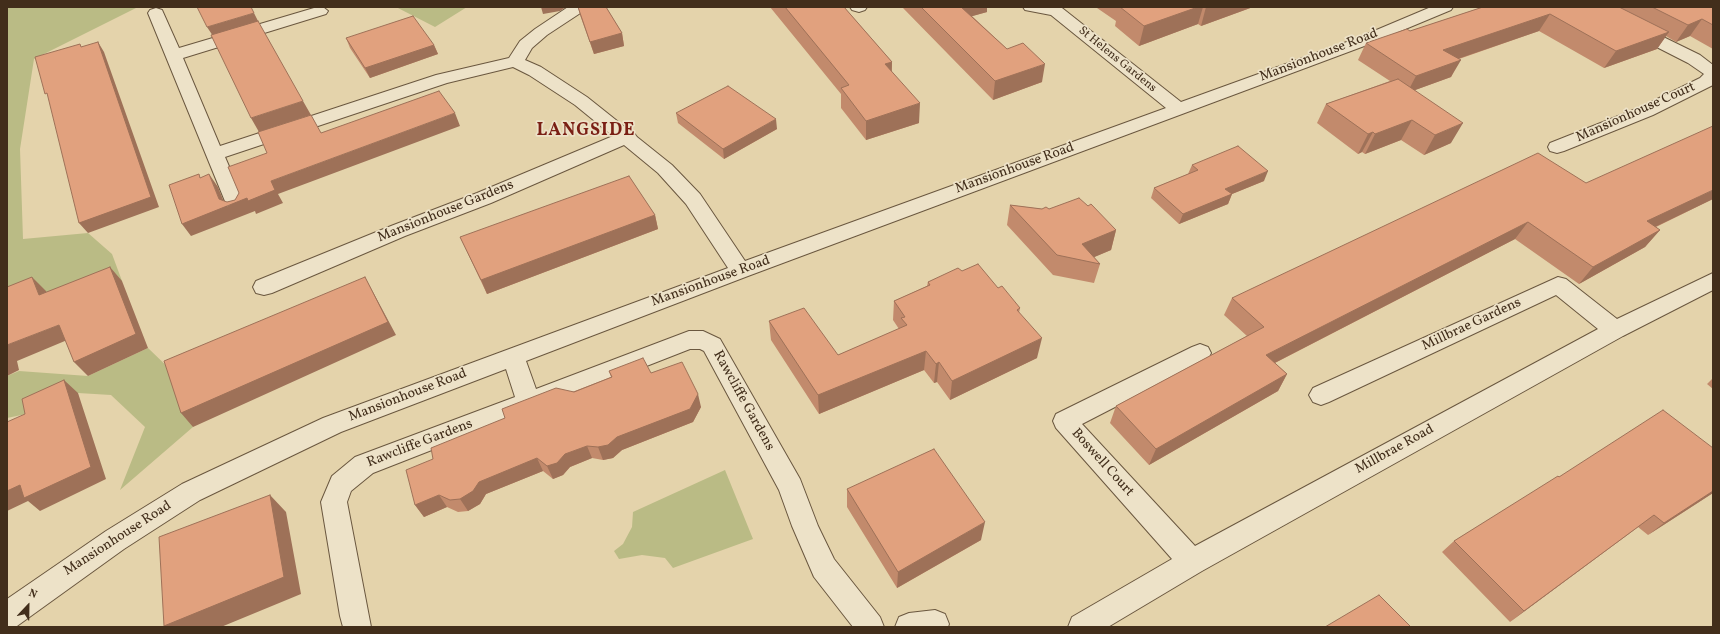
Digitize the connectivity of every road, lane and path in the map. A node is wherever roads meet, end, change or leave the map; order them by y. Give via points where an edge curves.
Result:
1 (580, 7) edge
2 (1031, 7) edge
3 (1445, 7) edge
4 (1590, 7) edge
5 (1061, 9) edge
6 (320, 11) dead end
7 (156, 13) dead end
8 (174, 55) junction
9 (515, 62) junction
10 (1713, 74) edge
11 (1178, 108) junction
12 (628, 137) junction
13 (1557, 147) dead end
14 (214, 154) junction
15 (236, 206) edge
16 (740, 271) junction
17 (1713, 280) edge
18 (264, 287) dead end
19 (1615, 330) junction
20 (1200, 353) dead end
21 (513, 356) junction
22 (1321, 395) dead end
23 (529, 402) junction
24 (1192, 562) junction
25 (7, 616) edge
26 (358, 627) edge
27 (870, 627) edge
28 (1082, 627) edge

1 - 9 street via 541,32 526,45
2 - 5 street, St Helens Gardens
3 - 11 street, Mansionhouse Road via 1360,42
4 - 10 street, Mansionhouse Court via 1694,59
5 - 11 street, St Helens Gardens
6 - 8 street
7 - 8 street
8 - 14 street
9 - 12 street via 555,82
9 - 14 street via 442,79
10 - 13 street, Mansionhouse Court via 1706,82 1647,111
11 - 16 street, Mansionhouse Road
12 - 16 street via 665,169 693,199
12 - 18 street, Mansionhouse Gardens
14 - 15 street
16 - 21 street, Mansionhouse Road
17 - 19 street, Millbrae Road
19 - 22 street, Millbrae Gardens via 1558,285
19 - 24 street, Millbrae Road
20 - 24 street, Boswell Court via 1065,421
21 - 23 street
21 - 25 street, Mansionhouse Road via 332,425 191,492 114,540
23 - 26 street, Rawcliffe Gardens via 364,465 341,484 334,502
23 - 27 street, Rawcliffe Gardens via 689,340 703,340 712,345 791,487 824,568
24 - 28 street, Millbrae Road

